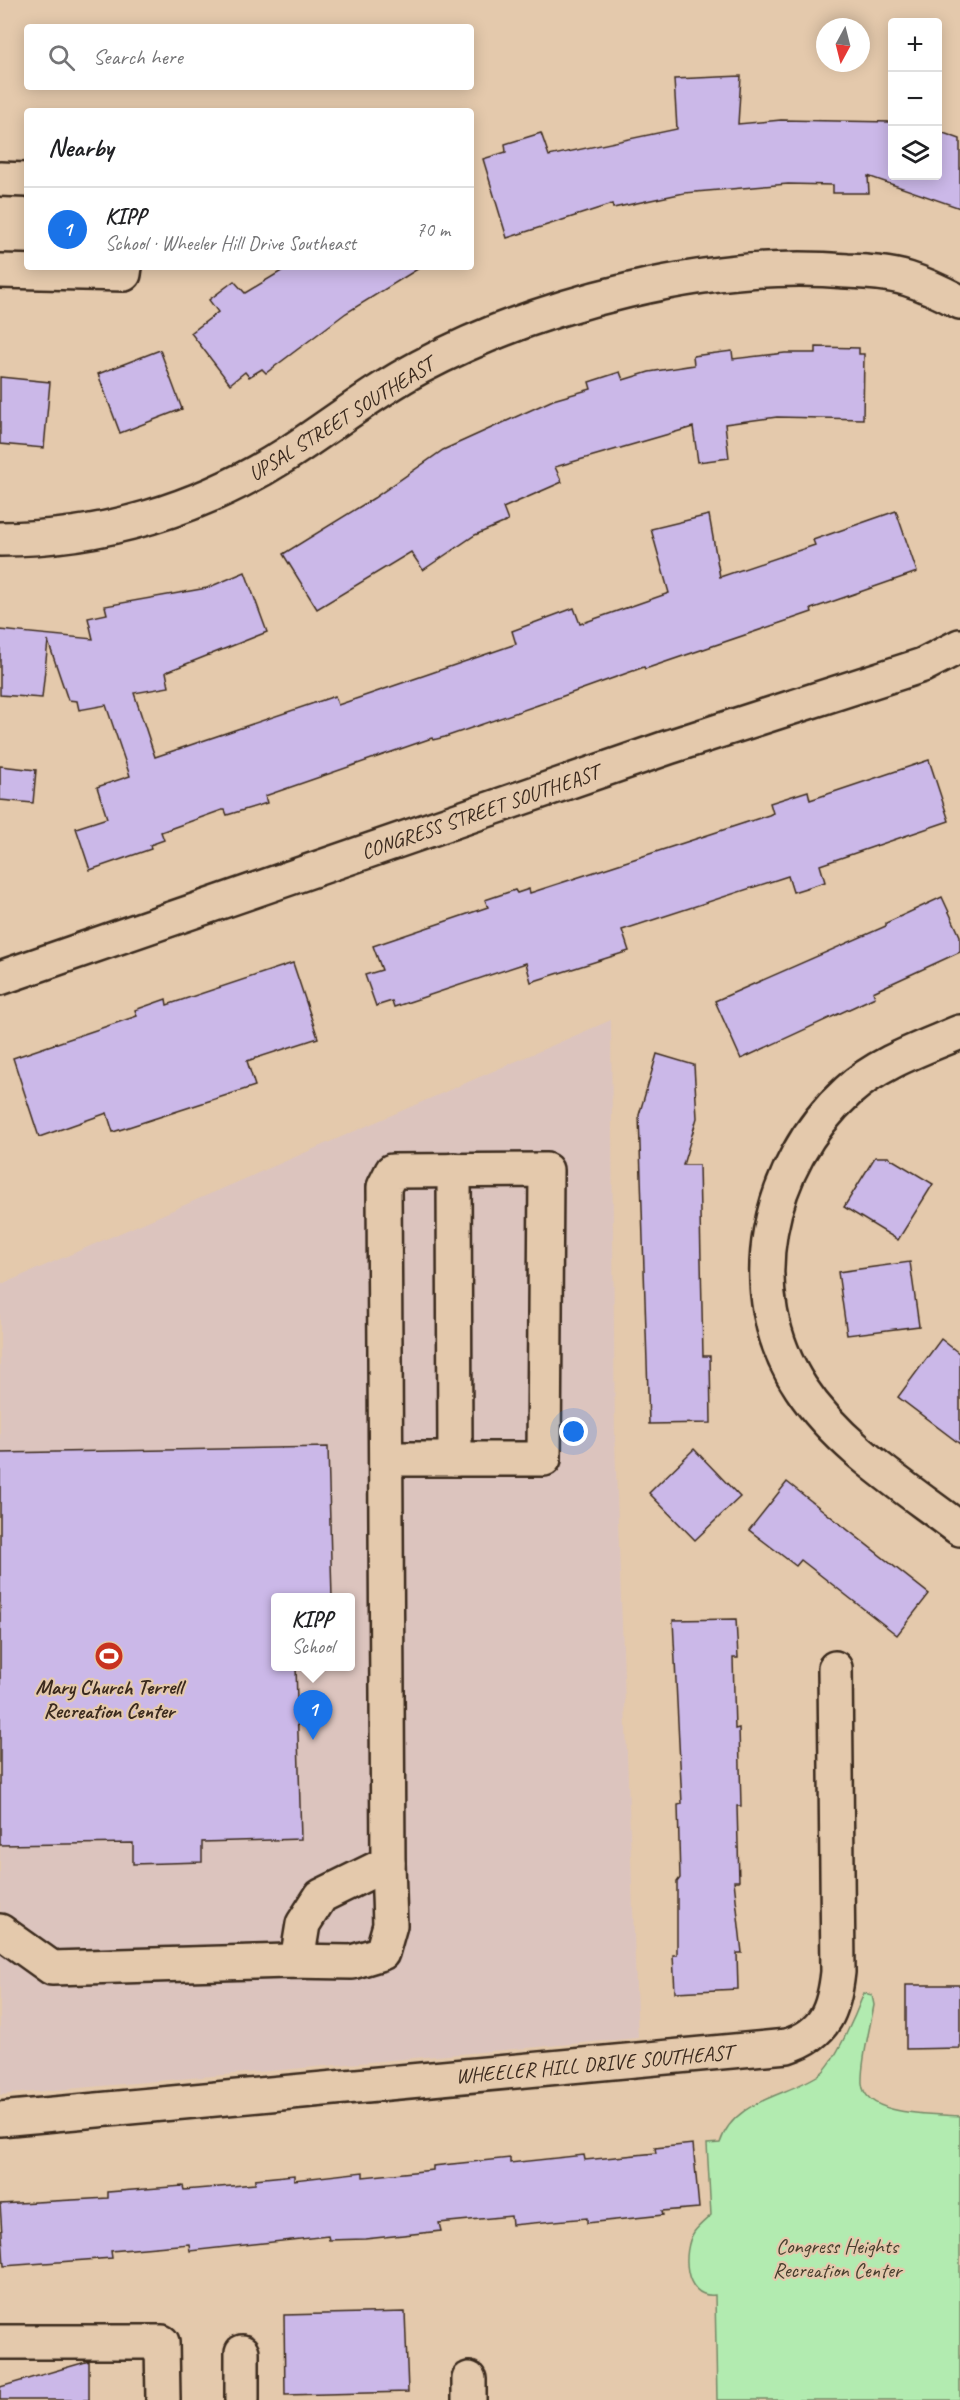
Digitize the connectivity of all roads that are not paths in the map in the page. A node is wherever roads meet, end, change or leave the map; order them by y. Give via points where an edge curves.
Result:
1 (0, 179) edge
2 (24, 180) edge
3 (125, 270) edge
4 (0, 271) edge
5 (960, 302) edge
6 (0, 539) edge
7 (960, 646) edge
8 (0, 978) edge
9 (960, 1032) edge
10 (454, 1170) junction
11 (386, 1459) junction
12 (455, 1459) junction
13 (960, 1529) edge
14 (835, 1668) dead end
15 (388, 1863) junction
16 (0, 1931) edge
17 (297, 1961) junction
18 (0, 2119) edge
19 (0, 2342) edge
20 (242, 2352) dead end
21 (163, 2400) edge
22 (242, 2400) edge

1 - 2 street
3 - 4 street via 124,274
5 - 6 street, UPSAL STREET SOUTHEAST via 906,279 827,269 726,274 611,295 490,335 422,366 258,472 193,502 92,531
7 - 8 street, CONGRESS STREET SOUTHEAST via 923,665 669,747
9 - 13 street via 867,1076 848,1090 816,1125 781,1188 771,1225 767,1264 777,1336 800,1387 836,1430 864,1455
10 - 11 street via 392,1171 384,1187
10 - 12 street
10 - 12 street via 546,1170 544,1459
11 - 12 street
11 - 15 street
14 - 18 street, WHEELER HILL DRIVE SOUTHEAST via 838,1972 836,1996 825,2022 805,2040 787,2046
15 - 17 street via 321,1896 303,1924
15 - 17 street via 390,1925 382,1953 352,1962
16 - 17 street via 52,1968
19 - 21 street via 162,2342
20 - 22 street

